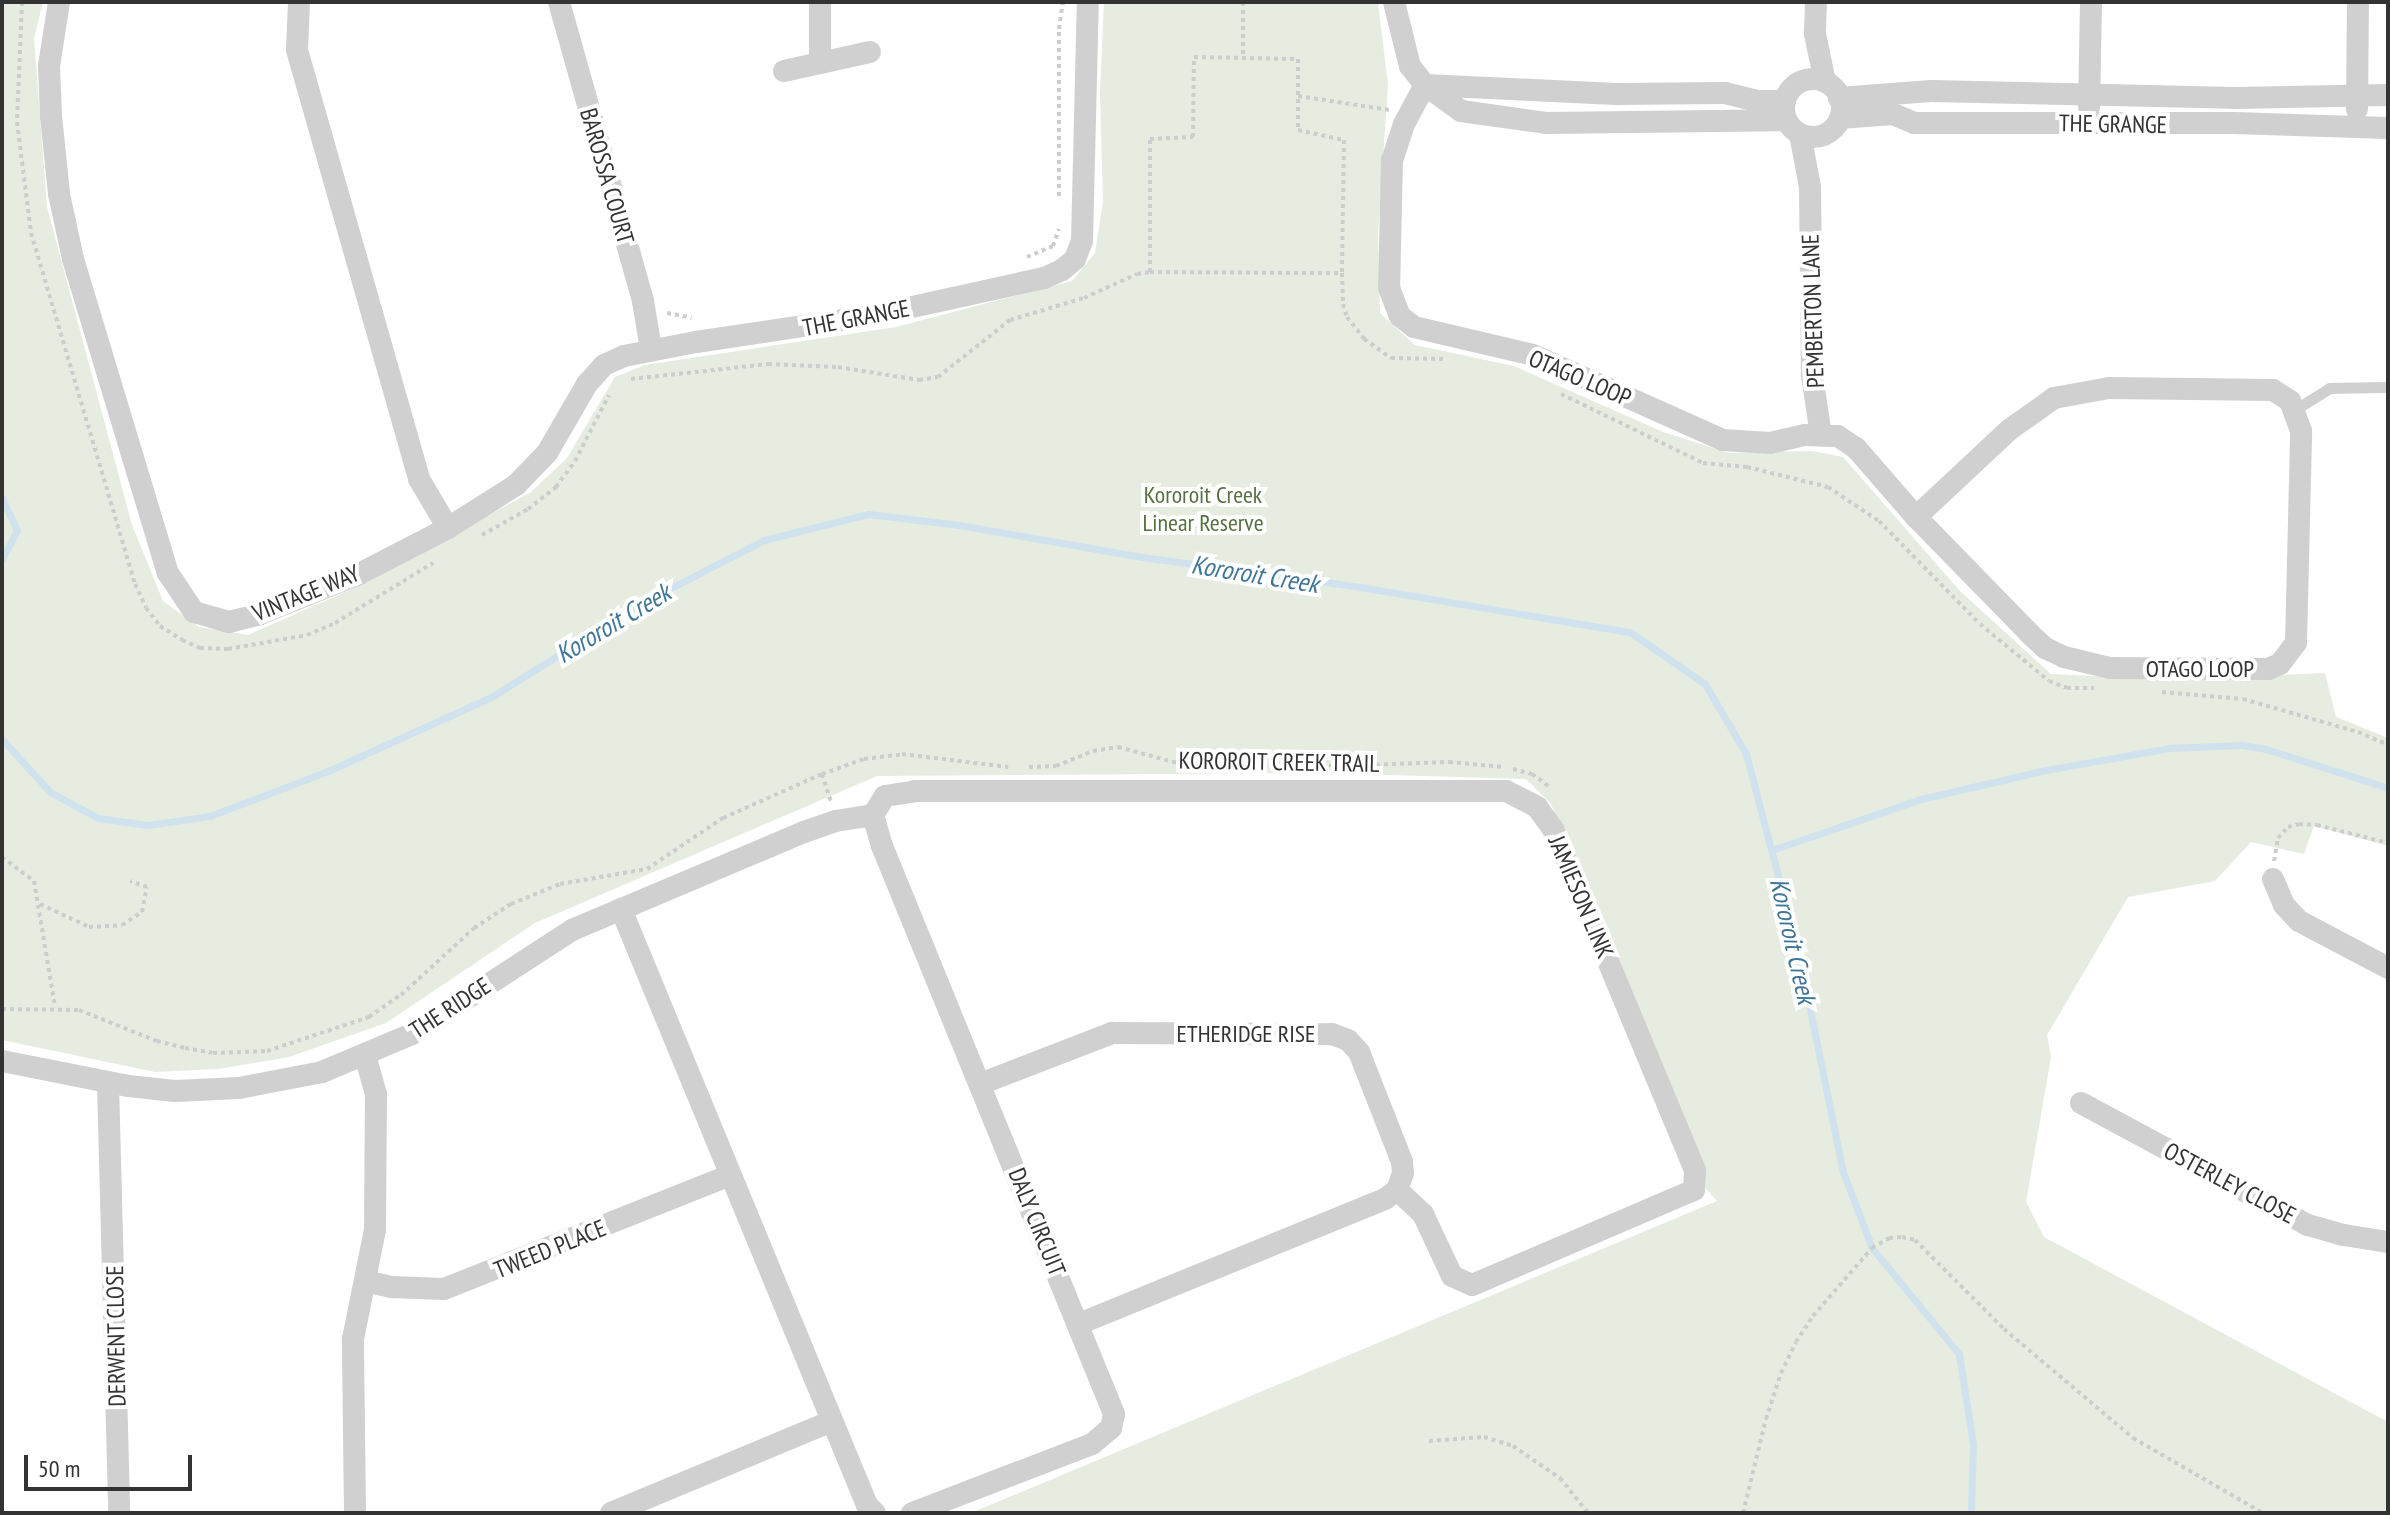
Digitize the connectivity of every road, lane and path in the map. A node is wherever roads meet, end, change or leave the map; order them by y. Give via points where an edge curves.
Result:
1 (22, 2) edge
2 (59, 2) edge
3 (299, 2) edge
4 (559, 2) edge
5 (820, 2) edge
6 (1063, 2) edge
7 (1088, 2) edge
8 (1243, 2) edge
9 (1394, 2) edge
10 (1816, 2) edge
11 (2091, 2) edge
12 (2358, 2) edge
13 (870, 52) dead end
14 (1243, 58) junction
15 (820, 61) junction
16 (784, 71) dead end
17 (1425, 85) junction
18 (2089, 94) junction
19 (1827, 95) junction
20 (2357, 95) junction
21 (2388, 95) edge
22 (1298, 96) junction
23 (1798, 123) junction
24 (1404, 124) junction
25 (2090, 124) junction
26 (2357, 127) junction
27 (2388, 128) edge
28 (1059, 210) dead end
29 (1059, 225) dead end
30 (1012, 260) dead end
31 (1150, 272) junction
32 (1342, 273) junction
33 (646, 316) junction
34 (694, 318) dead end
35 (651, 350) junction
36 (1452, 359) dead end
37 (620, 381) dead end
38 (614, 386) dead end
39 (1548, 387) dead end
40 (2384, 387) dead end
41 (2296, 409) junction
42 (1821, 435) junction
43 (1916, 517) junction
44 (448, 528) junction
45 (477, 537) dead end
46 (441, 557) dead end
47 (2105, 688) dead end
48 (2154, 691) dead end
49 (2388, 745) edge
50 (822, 774) junction
51 (1557, 795) dead end
52 (873, 815) junction
53 (836, 821) junction
54 (2388, 843) edge
55 (2, 857) edge
56 (2273, 879) joint
57 (130, 881) dead end
58 (40, 904) junction
59 (621, 909) junction
60 (2388, 968) edge
61 (55, 1007) junction
62 (2, 1009) edge
63 (358, 1059) junction
64 (2, 1061) edge
65 (118, 1084) junction
66 (980, 1084) junction
67 (2081, 1103) dead end
68 (728, 1176) junction
69 (1397, 1190) junction
70 (2388, 1242) edge
71 (365, 1281) junction
72 (1079, 1324) junction
73 (832, 1421) junction
74 (1429, 1441) dead end
75 (119, 1513) edge
76 (355, 1513) edge
77 (611, 1513) edge
78 (875, 1513) edge
79 (912, 1513) edge
80 (1588, 1513) edge
81 (1743, 1513) edge
82 (2263, 1513) edge

1 - 46 path via 17,122 31,233 146,608 160,626 182,640 200,648 228,649 307,635 335,623
2 - 44 street, VINTAGE WAY via 49,66 64,219 168,573 180,595 194,612 229,622 357,575
3 - 44 street via 297,50 419,479
4 - 33 street, BAROSSA COURT
5 - 15 street
6 - 28 path
7 - 35 street, THE GRANGE via 1082,241 1075,259 1062,270 871,316
8 - 14 path
9 - 17 street via 1410,66
10 - 19 street via 1815,34
11 - 18 street
12 - 20 street
13 - 15 street
14 - 22 path via 1298,59
14 - 31 path via 1194,57 1193,137 1150,139
15 - 16 street
17 - 23 street via 1725,93 1758,101
17 - 23 street via 1461,111 1521,122
17 - 24 street, OTAGO LOOP
18 - 19 street, THE GRANGE
18 - 20 street, THE GRANGE
18 - 25 street
19 - 23 street
19 - 23 street via 1789,92
19 - 25 street, THE GRANGE via 1914,123
20 - 21 street, THE GRANGE
20 - 26 street
22 - 24 path via 1387,107
22 - 32 path via 1298,130 1344,140
23 - 42 street, PEMBERTON LANE via 1810,187 1812,376
24 - 42 street, OTAGO LOOP via 1392,160 1389,288 1400,316 1414,327 1533,355 1723,440 1770,443
25 - 26 street, THE GRANGE
26 - 27 street, THE GRANGE
29 - 30 path via 1053,246
31 - 32 path
31 - 37 path via 1010,320 938,377 919,380 838,367 768,364
32 - 36 path via 1347,317 1380,352 1405,360
33 - 34 path via 672,312
33 - 35 street, BAROSSA COURT
35 - 44 street, THE GRANGE via 604,365 547,453 516,485
38 - 45 path via 556,487
39 - 47 path via 1703,463 1747,467 1828,487 1879,521 1980,624 2049,681 2067,688
40 - 41 lane via 2329,388
41 - 43 street via 2273,390 2109,388 2054,398 2009,430
41 - 43 street, OTAGO LOOP via 2301,431 2297,633 2291,654 2268,669 2110,668 2064,657 2030,634
42 - 43 street, OTAGO LOOP via 1848,441
48 - 49 path via 2243,699
50 - 51 path, KOROROIT CREEK TRAIL via 880,756 1044,766 1118,747 1181,764 1274,757 1336,766 1474,762 1532,774
50 - 53 path
50 - 61 path, KOROROIT CREEK TRAIL via 723,818 647,869 560,884 511,904 474,928 389,1005 284,1047 213,1053 157,1041 79,1010
52 - 53 street, THE RIDGE
52 - 66 street, DALY CIRCUIT
52 - 69 street, JAMIESON LINK via 885,796 915,791 1506,791 1537,807 1553,829 1695,1170 1694,1190 1472,1285 1452,1276 1423,1214
53 - 59 street, THE RIDGE
54 - 56 path via 2317,825 2288,827 2278,838
55 - 58 path via 34,881
56 - 60 street via 2284,905 2299,921
57 - 58 path via 147,887 142,912 122,925 89,927
58 - 61 path
59 - 63 street, THE RIDGE via 572,930 412,1034
59 - 68 street
61 - 62 path, KOROROIT CREEK TRAIL
63 - 65 street, THE RIDGE via 300,1078 239,1088 175,1091
63 - 71 street via 373,1126 375,1230
64 - 65 street, THE RIDGE
65 - 75 street, DERWENT CLOSE via 112,1158
66 - 69 street, ETHERIDGE RISE via 1112,1033 1332,1034 1359,1052 1402,1162
66 - 72 street, DALY CIRCUIT
67 - 70 street, OSTERLEY CLOSE via 2308,1225
68 - 71 street, TWEED PLACE via 444,1289
68 - 73 street
69 - 72 street
71 - 76 street via 353,1339
72 - 79 street, DALY CIRCUIT via 1114,1414 1111,1428 1102,1438
73 - 77 street
73 - 78 street
74 - 80 path via 1484,1437 1513,1446 1560,1478
81 - 82 path via 1766,1419 1796,1342 1872,1248 1902,1237 1915,1240 2004,1329 2133,1438

